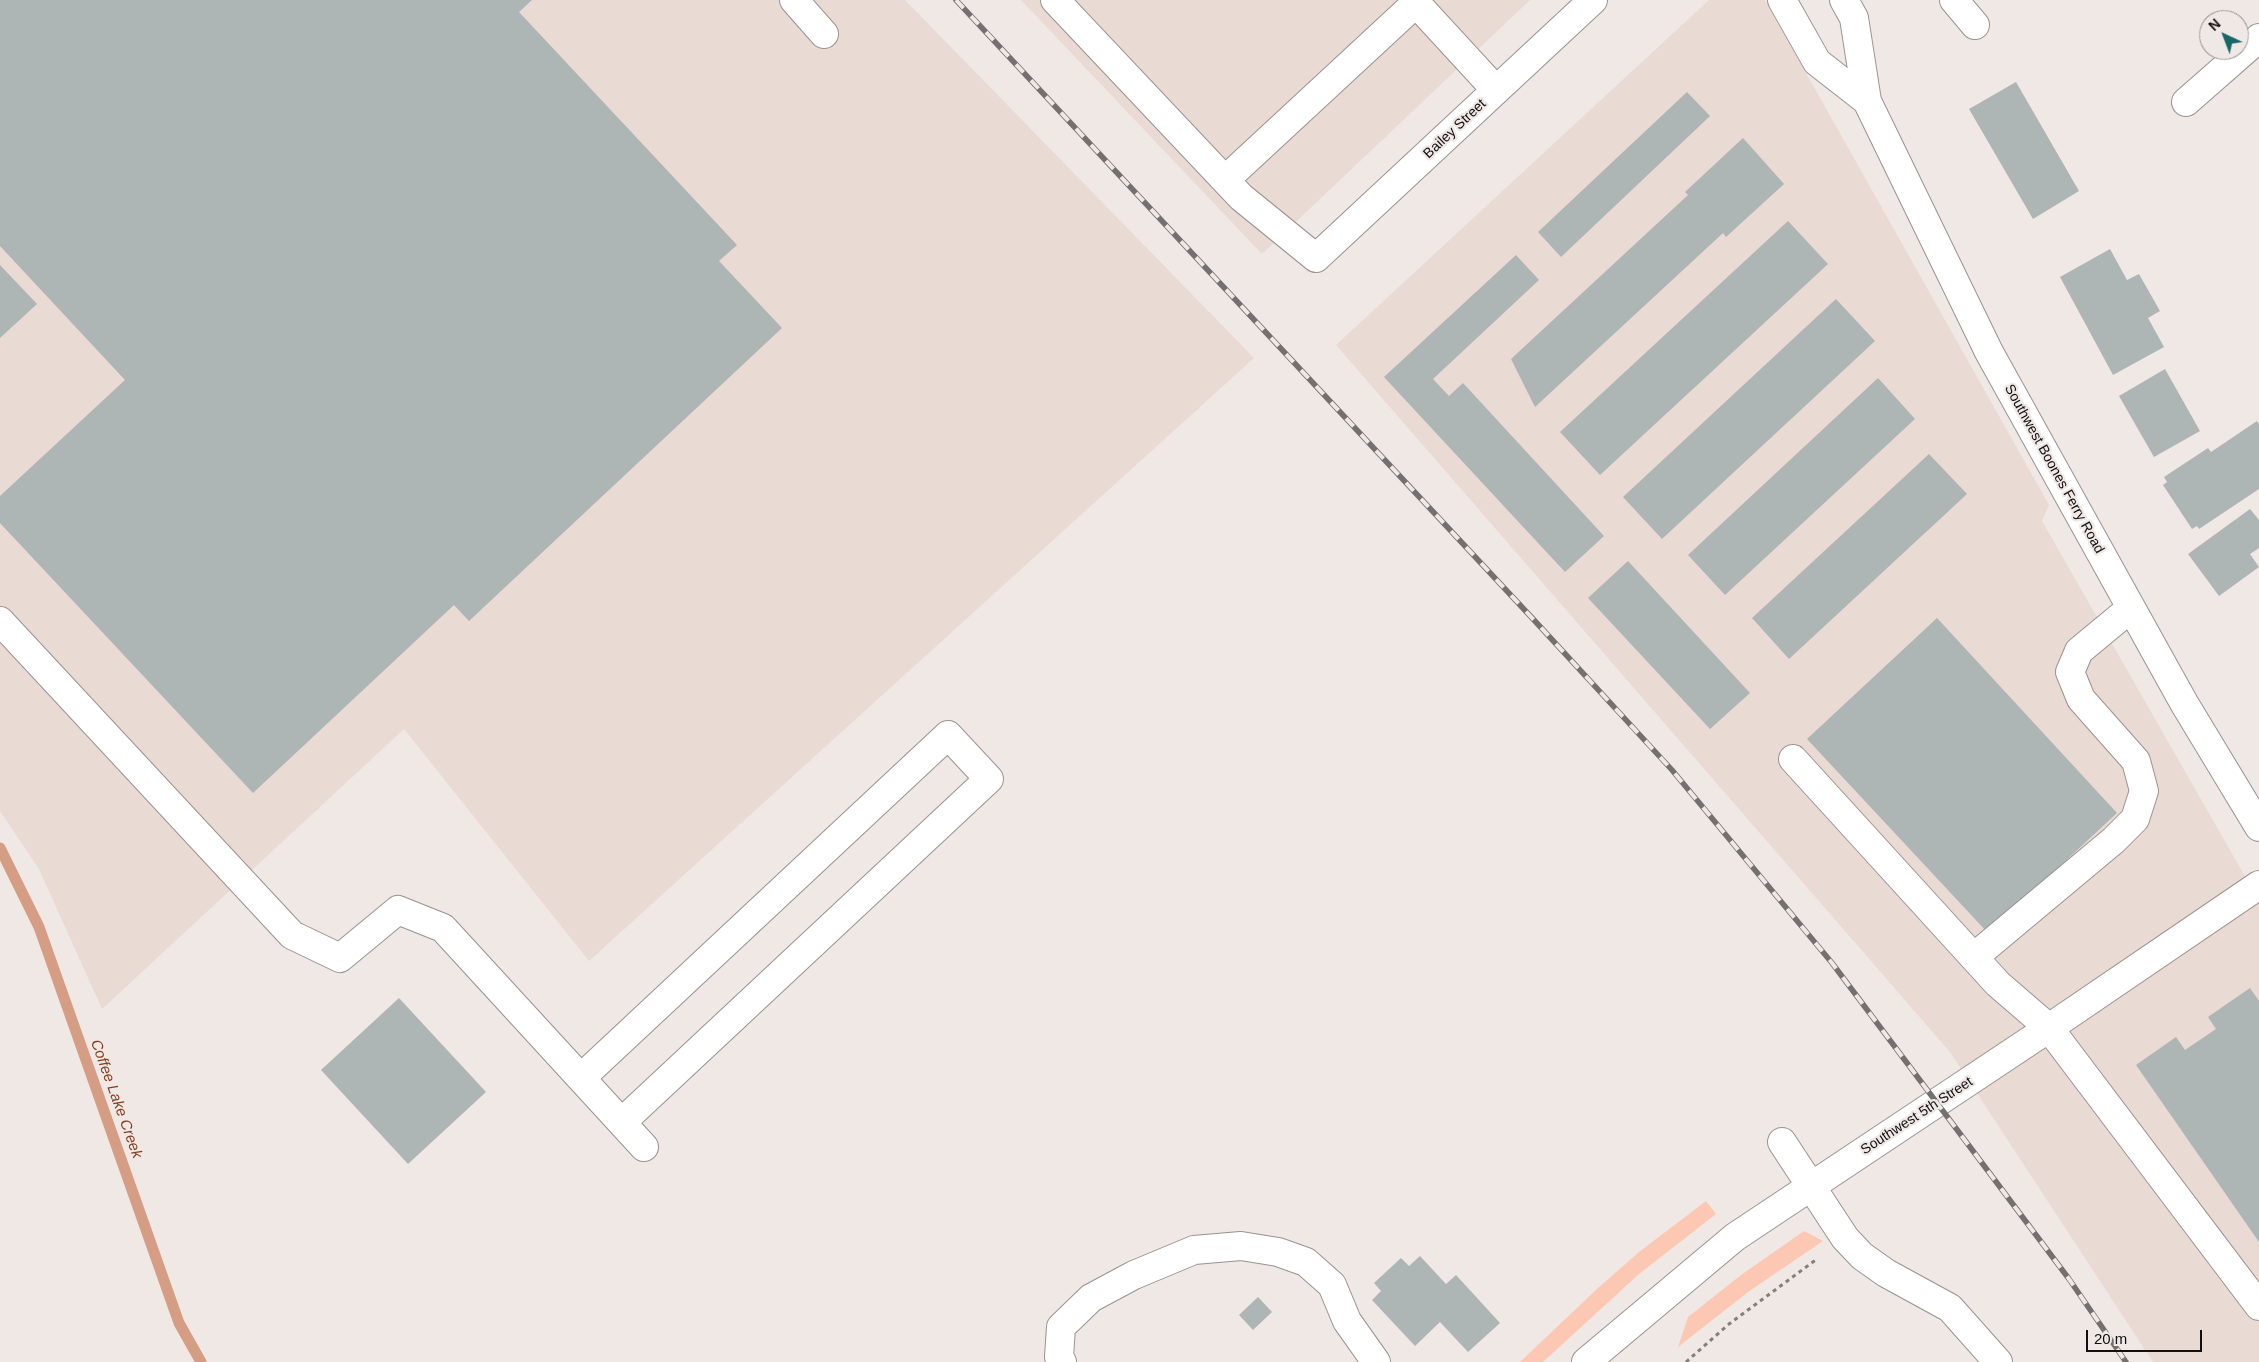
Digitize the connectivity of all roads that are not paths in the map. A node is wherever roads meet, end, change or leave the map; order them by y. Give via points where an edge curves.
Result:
1 (794, 0) edge
2 (1593, 0) edge
3 (1782, 0) edge
4 (1844, 0) edge
5 (1954, 0) edge
6 (1059, 1) edge
7 (1415, 2) edge
8 (1975, 25) dead end
9 (824, 34) dead end
10 (2259, 38) edge
11 (1496, 90) junction
12 (1867, 101) junction
13 (2186, 102) dead end
14 (1225, 180) junction
15 (2131, 608) junction
16 (0, 621) edge
17 (1793, 758) dead end
18 (2259, 826) edge
19 (2259, 885) edge
20 (1974, 957) junction
21 (2049, 1028) junction
22 (581, 1078) junction
23 (622, 1122) junction
24 (1782, 1142) dead end
25 (644, 1147) dead end
26 (1811, 1186) junction
27 (2259, 1306) edge
28 (1062, 1362) edge
29 (1376, 1362) edge
30 (1586, 1362) edge
31 (1998, 1362) edge

1 - 9 street
2 - 11 street, Bailey Street
3 - 12 street, Southwest Boones Ferry Road via 1817,62
4 - 12 street, Southwest Boones Ferry Road via 1854,18
5 - 8 street
6 - 14 street
7 - 11 street
7 - 14 street
10 - 13 street
11 - 14 street, Bailey Street via 1316,258
12 - 15 street, Southwest Boones Ferry Road via 1989,352
15 - 18 street, Southwest Boones Ferry Road
15 - 20 street via 2080,651 2070,672 2082,699 2136,761 2144,791 2135,819
16 - 22 street via 292,935 340,958 398,910 443,928
17 - 20 street
19 - 21 street, Southwest 5th Street
20 - 21 street via 1998,984
21 - 26 street, Southwest 5th Street
21 - 27 street
22 - 23 street
22 - 23 street via 948,735 989,779
23 - 25 street
24 - 26 street
26 - 30 street, Southwest 5th Street via 1735,1237
26 - 31 street via 1845,1238 1862,1256 1950,1308
28 - 29 street via 1059,1357 1061,1327 1091,1298 1134,1275 1194,1250 1241,1246 1278,1252 1306,1262 1332,1285 1347,1320

